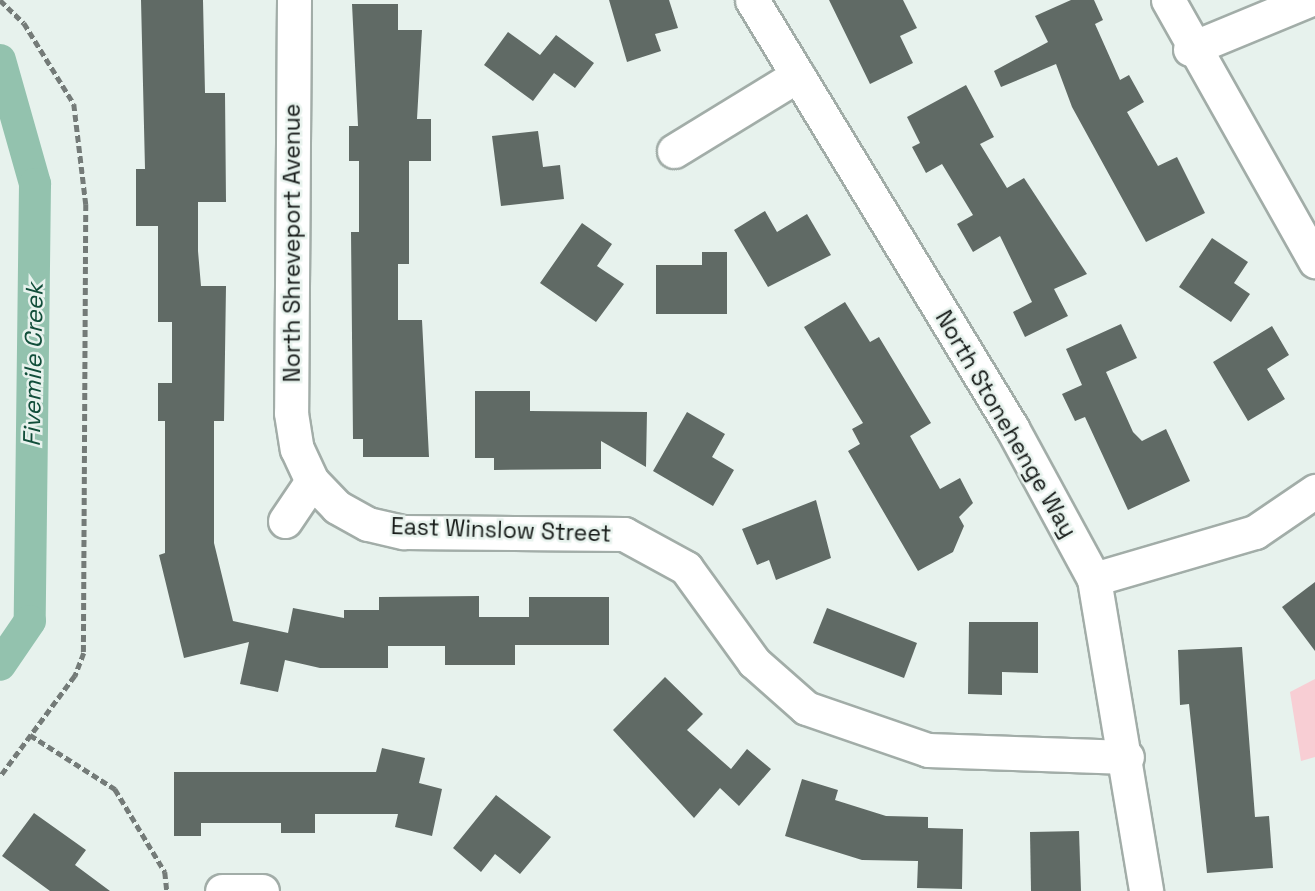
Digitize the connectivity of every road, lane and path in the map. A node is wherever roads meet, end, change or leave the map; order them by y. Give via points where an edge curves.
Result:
1 (0, 0) edge
2 (294, 0) edge
3 (752, 0) edge
4 (1168, 0) edge
5 (1309, 0) edge
6 (1190, 49) junction
7 (798, 75) junction
8 (674, 151) dead end
9 (1315, 261) edge
10 (312, 481) junction
11 (1315, 491) edge
12 (285, 521) dead end
13 (1094, 579) junction
14 (30, 735) junction
15 (1127, 757) junction
16 (0, 777) edge
17 (167, 891) edge
18 (222, 891) edge
19 (262, 891) edge
20 (1146, 891) edge

1 - 14 path via 24,23 74,104 86,204 84,653
2 - 10 street, North Shreveport Avenue via 291,413 297,449
3 - 7 street, North Stonehenge Way
4 - 6 street
5 - 6 street
6 - 9 street
7 - 8 street
7 - 13 street, North Stonehenge Way via 1012,428
10 - 12 street
10 - 15 street, East Winslow Street via 337,507 368,524 404,531 590,530 657,547 686,568 777,688 806,708 894,741 928,750
11 - 13 street via 1255,531
13 - 15 street, North Stonehenge Way
14 - 16 path
14 - 17 path via 115,789 165,872
15 - 20 street, North Stonehenge Way
18 - 19 street

